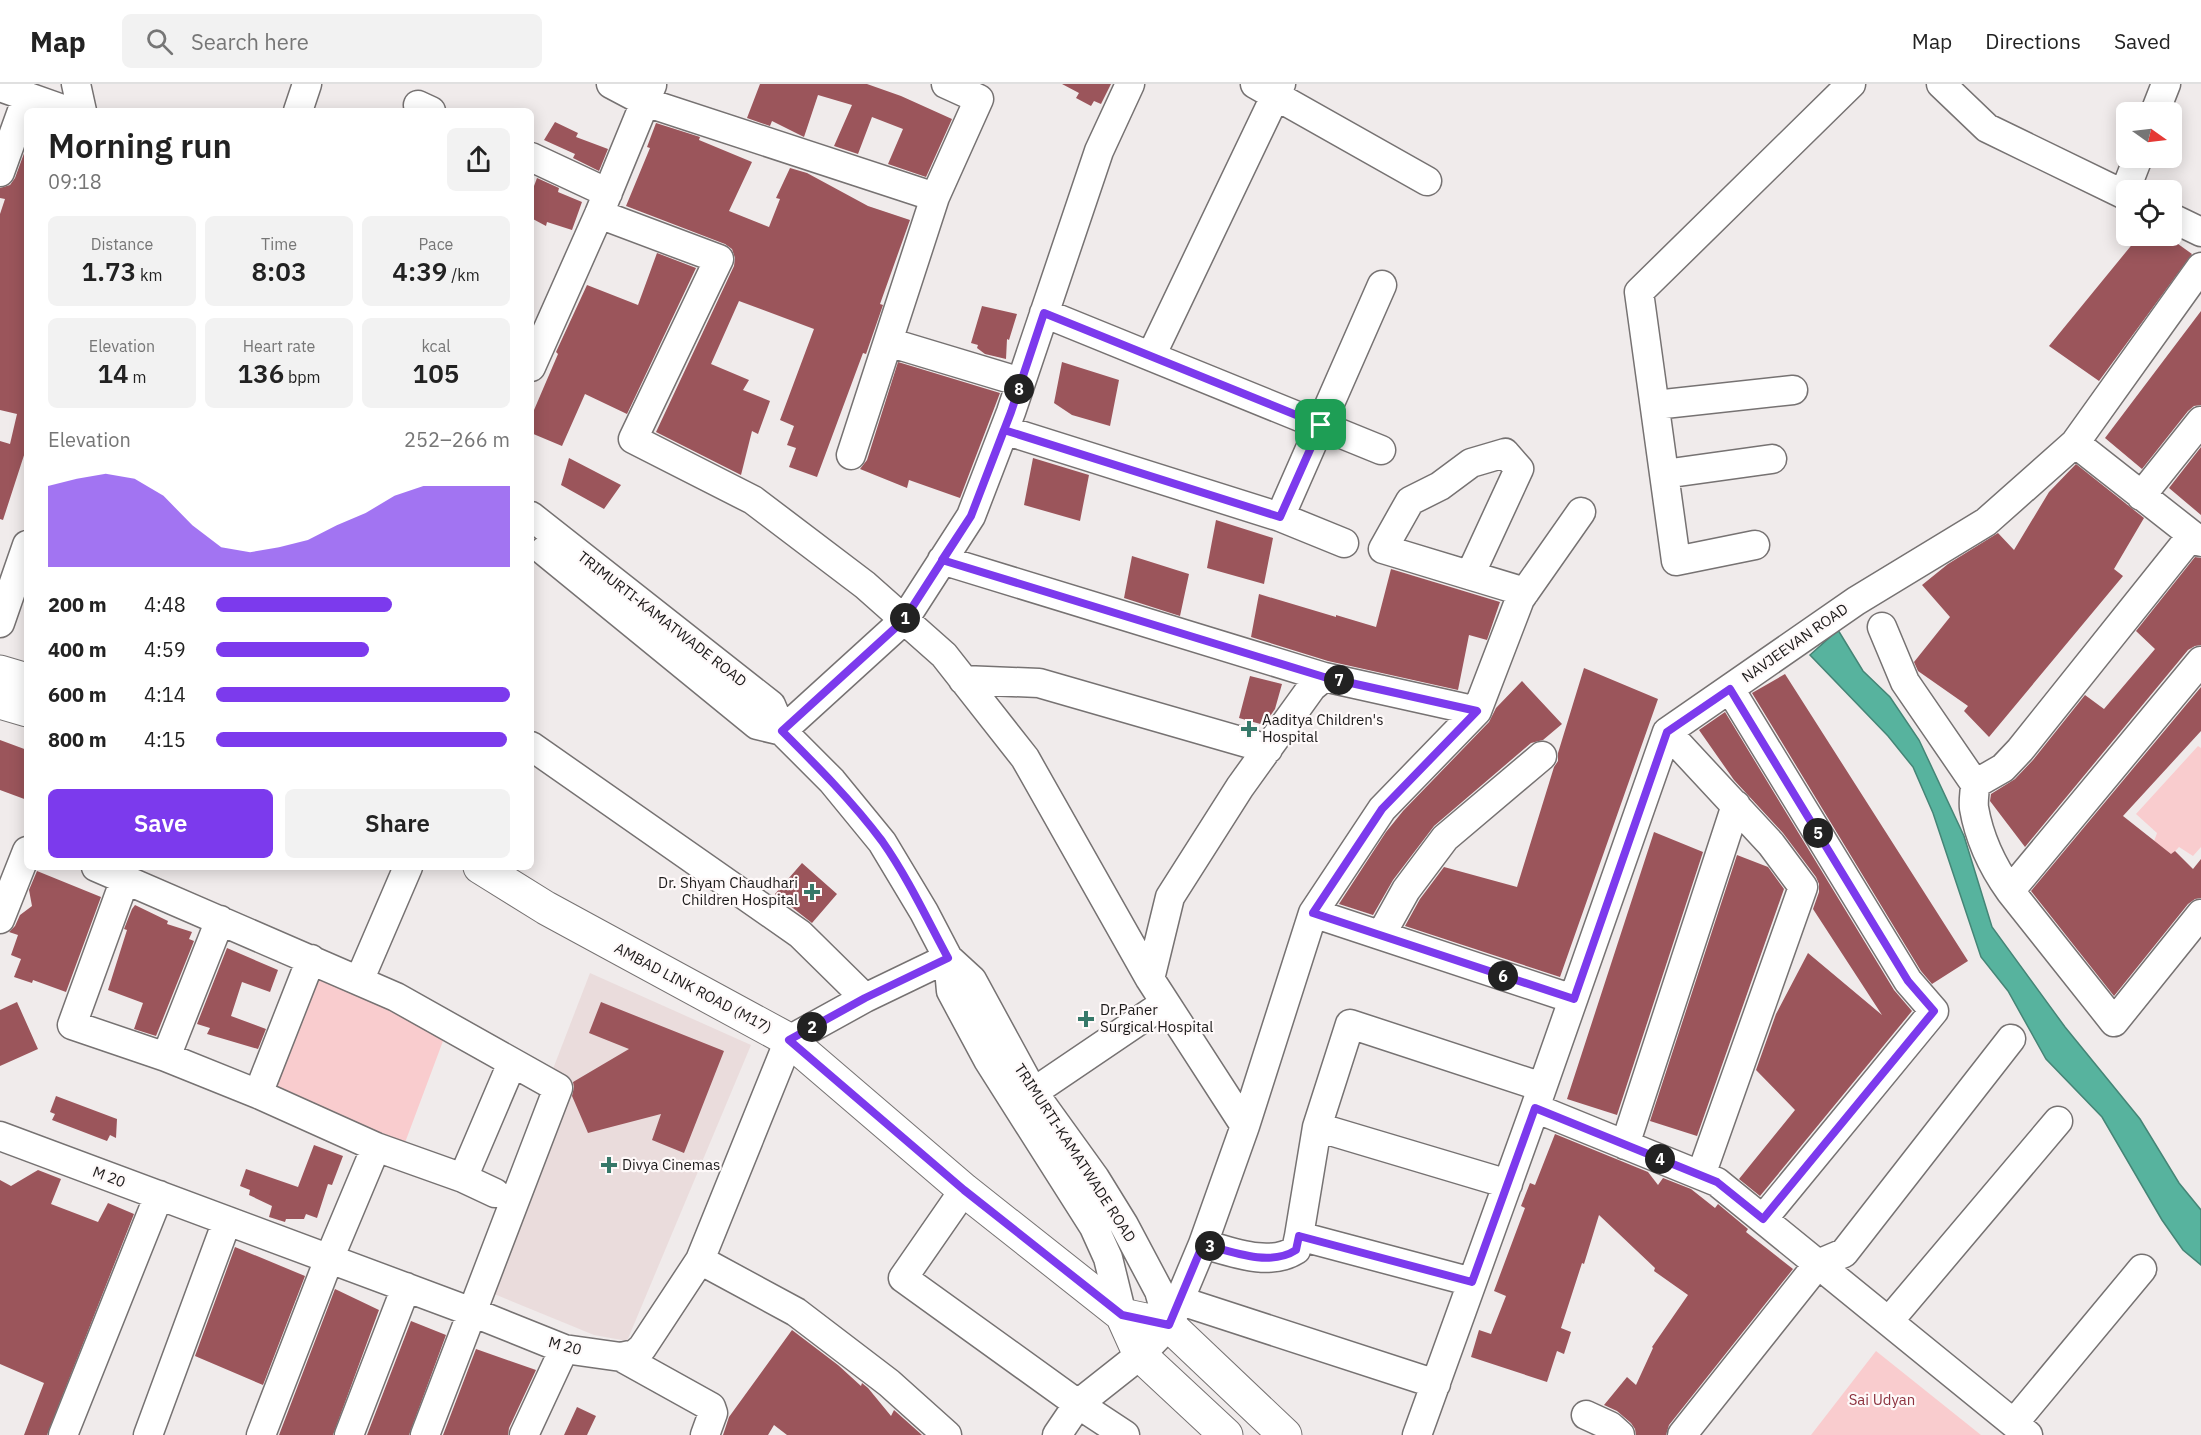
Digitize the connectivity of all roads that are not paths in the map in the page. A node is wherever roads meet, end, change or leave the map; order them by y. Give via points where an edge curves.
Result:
1 (76, 84) edge
2 (307, 84) edge
3 (611, 84) edge
4 (946, 84) edge
5 (1130, 84) edge
6 (1851, 84) edge
7 (1941, 84) edge
8 (2166, 84) edge
9 (0, 87) edge
10 (1270, 88) edge
11 (649, 93) edge
12 (27, 97) junction
13 (2160, 102) edge
14 (59, 108) edge
15 (81, 108) edge
16 (299, 108) edge
17 (534, 159) edge
18 (0, 172) edge
19 (1427, 181) dead end
20 (2116, 190) edge
21 (935, 197) junction
22 (604, 203) junction
23 (2182, 223) edge
24 (2201, 232) edge
25 (2201, 267) edge
26 (1382, 285) dead end
27 (1044, 313) junction
28 (888, 342) junction
29 (1150, 356) junction
30 (534, 360) edge
31 (1021, 382) junction
32 (1793, 390) dead end
33 (1654, 405) junction
34 (2201, 422) edge
35 (1321, 425) junction
36 (1004, 430) junction
37 (2075, 443) junction
38 (1381, 450) dead end
39 (851, 455) dead end
40 (1772, 459) dead end
41 (1664, 474) junction
42 (2141, 495) junction
43 (1581, 512) dead end
44 (1280, 517) junction
45 (534, 518) edge
46 (2196, 539) edge
47 (1344, 543) dead end
48 (1755, 545) dead end
49 (534, 548) edge
50 (942, 560) junction
51 (24, 563) edge
52 (1470, 575) junction
53 (1525, 592) junction
54 (904, 620) junction
55 (0, 623) edge
56 (1882, 627) dead end
57 (2201, 661) edge
58 (0, 672) edge
59 (1324, 677) junction
60 (24, 679) edge
61 (963, 680) junction
62 (1730, 689) junction
63 (0, 702) edge
64 (24, 709) edge
65 (1477, 711) junction
66 (782, 731) junction
67 (1667, 732) junction
68 (534, 748) edge
69 (1268, 749) junction
70 (1542, 756) dead end
71 (1975, 784) junction
72 (1736, 805) junction
73 (24, 859) edge
74 (103, 870) edge
75 (407, 870) edge
76 (484, 870) edge
77 (125, 879) junction
78 (2010, 891) junction
79 (1313, 913) junction
80 (2201, 914) edge
81 (0, 919) edge
82 (220, 920) junction
83 (1381, 936) junction
84 (948, 958) junction
85 (311, 959) junction
86 (1150, 979) junction
87 (359, 981) junction
88 (865, 998) junction
89 (1574, 999) junction
90 (1165, 1003) junction
91 (2011, 1039) dead end
92 (789, 1040) junction
93 (166, 1057) junction
94 (512, 1063) junction
95 (258, 1094) junction
96 (1024, 1098) junction
97 (1538, 1098) junction
98 (2058, 1121) dead end
99 (1245, 1126) junction
100 (1317, 1127) junction
101 (0, 1136) edge
102 (1625, 1145) junction
103 (376, 1147) junction
104 (1701, 1176) junction
105 (463, 1178) junction
106 (1508, 1184) junction
107 (964, 1190) junction
108 (495, 1193) dead end
109 (159, 1196) junction
110 (1763, 1219) junction
111 (227, 1221) junction
112 (1299, 1236) junction
113 (1203, 1244) junction
114 (329, 1259) junction
115 (700, 1260) junction
116 (1818, 1264) junction
117 (2142, 1269) dead end
118 (1472, 1282) junction
119 (406, 1287) junction
120 (472, 1312) junction
121 (1175, 1313) junction
122 (1122, 1315) junction
123 (1889, 1322) junction
124 (564, 1348) junction
125 (1140, 1355) junction
126 (621, 1357) junction
127 (1436, 1384) junction
128 (1078, 1404) junction
129 (1586, 1415) dead end
130 (2021, 1429) edge
131 (63, 1435) edge
132 (148, 1435) edge
133 (261, 1435) edge
134 (349, 1435) edge
135 (424, 1435) edge
136 (524, 1435) edge
137 (705, 1435) edge
138 (947, 1435) edge
139 (1057, 1435) edge
140 (1125, 1435) edge
141 (1226, 1435) edge
142 (1285, 1435) edge
143 (1417, 1435) edge
144 (1620, 1435) edge
145 (1683, 1435) edge

1 - 15 street
2 - 16 street
3 - 11 street
4 - 21 street via 979,99
5 - 27 street via 1099,151
6 - 33 street via 1639,292
7 - 20 street via 1987,128
8 - 13 street
9 - 12 street
10 - 19 street
10 - 29 street
11 - 21 street
11 - 22 street
12 - 14 street
12 - 18 street
17 - 22 street
21 - 28 street
22 - 30 street
22 - 54 street via 719,259 633,439 753,500 865,585
23 - 24 street
25 - 37 street, NAVJEEVAN ROAD
26 - 35 street
27 - 29 street
27 - 31 street
28 - 31 street
28 - 39 street
29 - 35 street
31 - 36 street
32 - 33 street
33 - 41 street
34 - 42 street
35 - 38 street
35 - 44 street
36 - 44 street
36 - 50 street via 971,516
37 - 42 street
37 - 62 street, NAVJEEVAN ROAD via 1986,522 1856,601
40 - 41 street
41 - 48 street via 1676,561
42 - 46 street
43 - 53 street
44 - 47 street
45 - 66 street, TRIMURTI-KAMATWADE ROAD via 771,705
46 - 71 street via 2020,750 2003,768
49 - 66 street, TRIMURTI-KAMATWADE ROAD via 757,725
50 - 54 street
50 - 59 street
51 - 55 street
52 - 52 street via 1383,549 1410,501 1440,486 1471,463 1505,453 1519,469
52 - 53 street
53 - 65 street
54 - 61 street via 944,655
54 - 66 street
56 - 71 street via 1905,682
57 - 78 street
58 - 60 main road
59 - 65 street
59 - 69 street via 1312,687
61 - 69 street via 1039,683
61 - 86 street via 1025,758
62 - 67 street, NAVJEEVAN ROAD
62 - 110 street via 1908,981 1934,1011
63 - 64 main road
65 - 79 street via 1382,809
66 - 84 street, TRIMURTI-KAMATWADE ROAD via 832,782 882,842
67 - 72 street
67 - 89 street
68 - 88 street via 800,934
69 - 86 street via 1170,897
70 - 83 street via 1445,838 1406,890
71 - 78 street via 1974,806 1984,839 1995,869
72 - 102 street
72 - 104 street via 1803,887
73 - 81 street
74 - 77 street
75 - 87 street
76 - 92 main road, AMBAD LINK ROAD (M17)
77 - 82 street
77 - 93 street via 72,1025
78 - 80 street via 2114,1022
79 - 83 street
79 - 99 street
82 - 85 street
82 - 93 street
83 - 89 street
84 - 88 street
84 - 96 street, TRIMURTI-KAMATWADE ROAD via 951,991 988,1060
85 - 87 street
85 - 95 street
86 - 90 street
87 - 94 street via 396,997
88 - 92 street
89 - 97 street
90 - 96 street
90 - 99 street
91 - 116 street via 1844,1253
92 - 107 main road, AMBAD LINK ROAD (M17)
92 - 115 street
93 - 95 street
94 - 105 street
94 - 120 street via 558,1088
95 - 103 street
96 - 121 street, TRIMURTI-KAMATWADE ROAD via 1095,1178 1159,1292
96 - 122 street, TRIMURTI-KAMATWADE ROAD via 1108,1258
97 - 100 street via 1350,1024
97 - 102 street
97 - 106 street
98 - 123 street
99 - 113 street
100 - 106 street
100 - 112 street
101 - 109 street, M 20
102 - 104 street
103 - 105 street
103 - 114 street
104 - 110 street via 1717,1182
105 - 108 street
106 - 118 street
107 - 122 main road, AMBAD LINK ROAD (M17)
107 - 128 street via 903,1278
109 - 111 street, M 20
109 - 131 street
110 - 116 street
111 - 114 street, M 20
111 - 132 street
112 - 113 street via 1296,1250 1287,1256 1264,1258
112 - 118 street
113 - 121 street
114 - 119 street, M 20
114 - 133 street
115 - 126 street via 642,1348
115 - 138 street via 796,1312 889,1383
116 - 123 street
116 - 145 street
117 - 130 street
118 - 127 street
119 - 120 street, M 20
119 - 134 street
120 - 124 street, M 20
120 - 135 street
121 - 122 main road, AMBAD LINK ROAD (M17)
121 - 125 street
121 - 127 street
121 - 142 main road
122 - 125 main road
123 - 130 street
124 - 126 street, M 20
124 - 136 street
125 - 128 street
125 - 141 main road
126 - 137 street via 711,1407 713,1413
127 - 143 street
128 - 139 street
128 - 140 street
129 - 144 street

